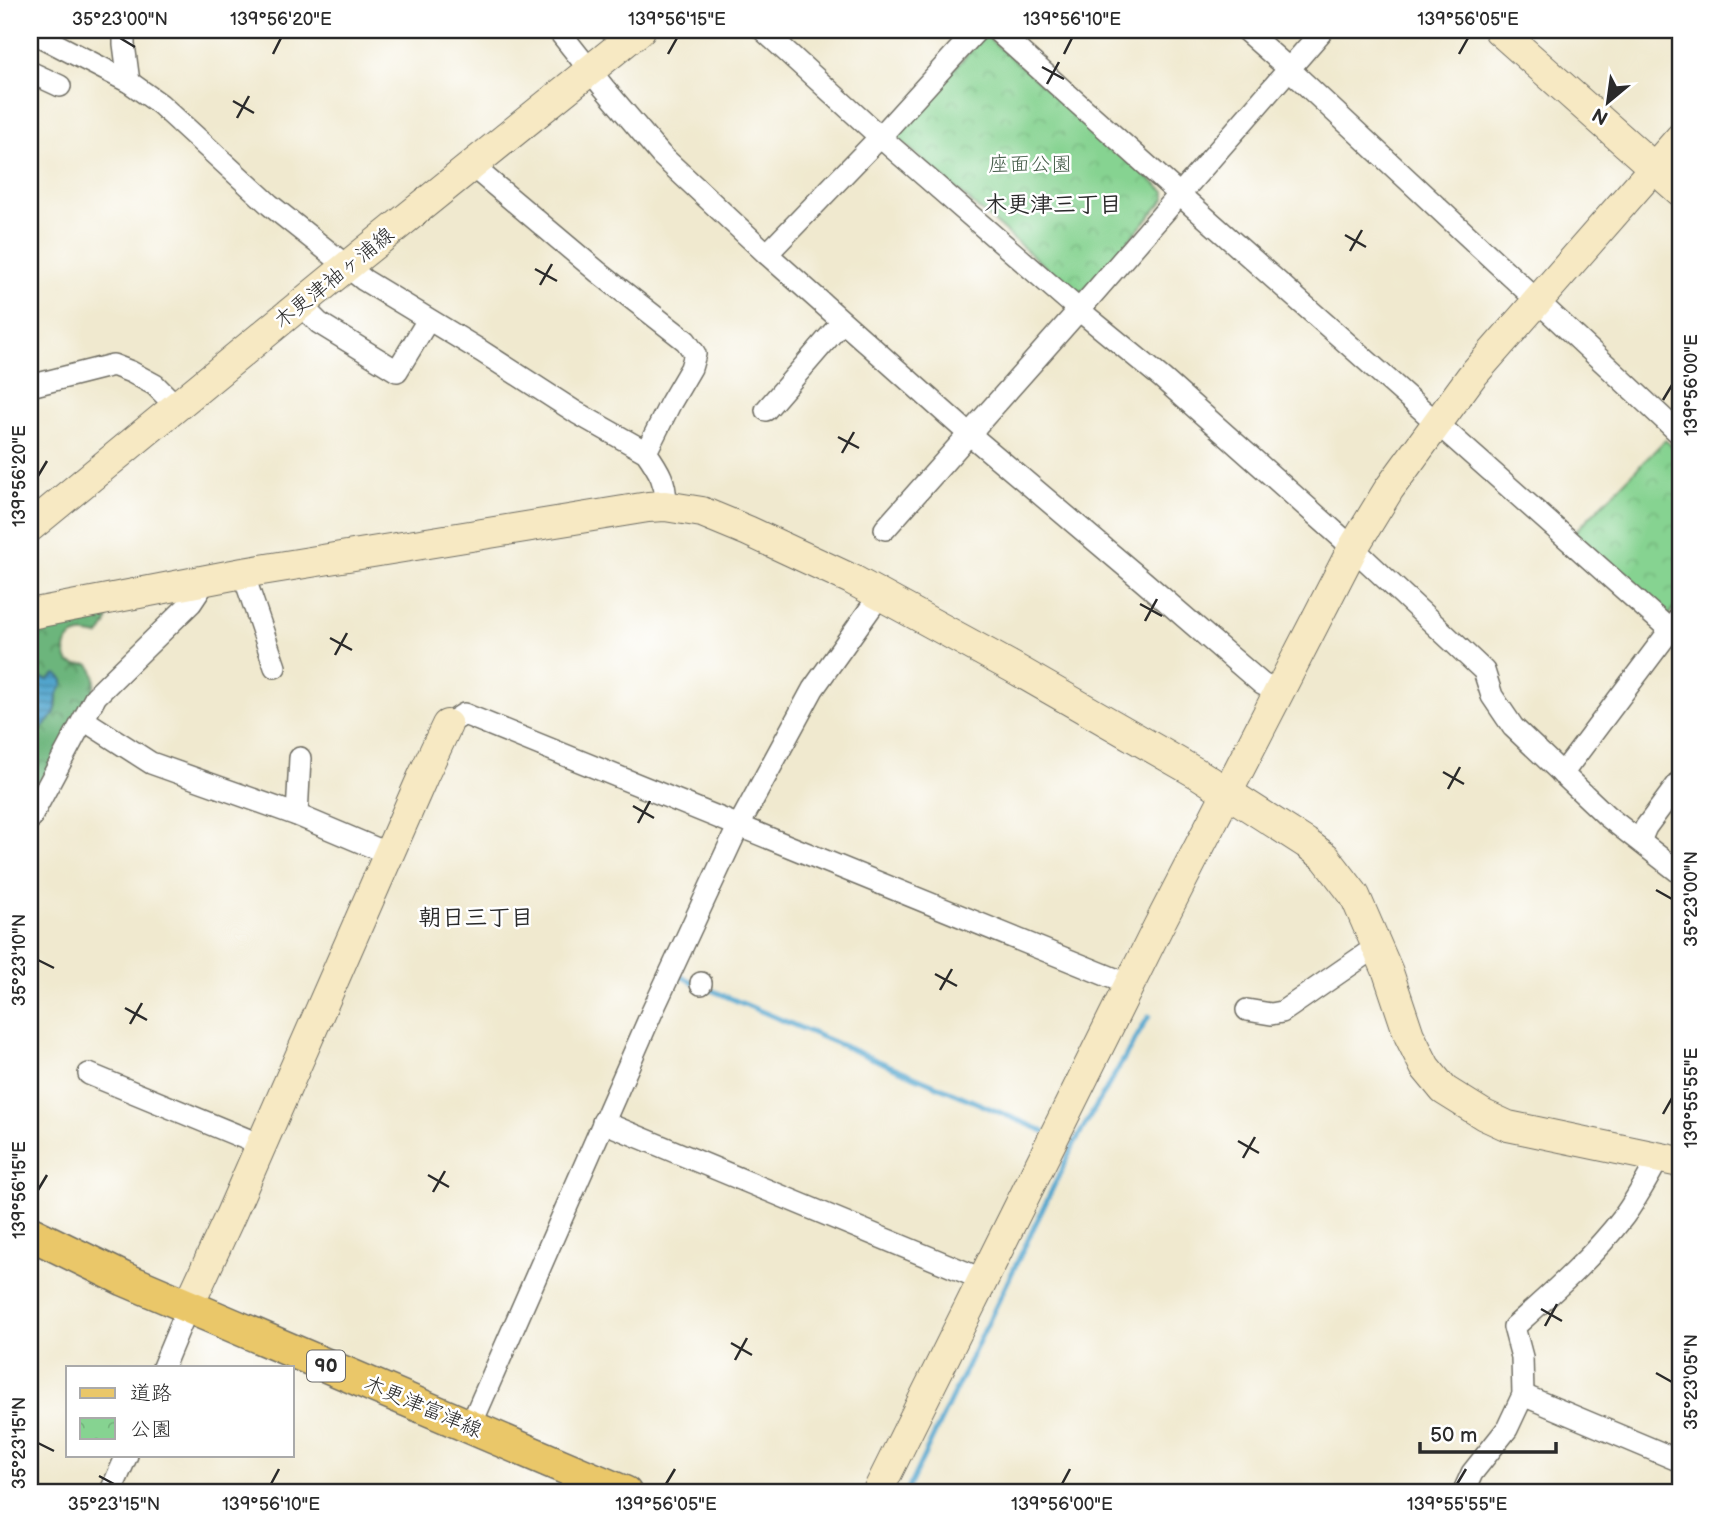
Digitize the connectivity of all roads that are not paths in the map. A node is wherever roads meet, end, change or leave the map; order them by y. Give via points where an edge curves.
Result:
1 (124, 30) edge
2 (558, 30) edge
3 (640, 30) edge
4 (763, 30) edge
5 (977, 30) edge
6 (996, 30) edge
7 (1245, 30) edge
8 (1323, 30) edge
9 (1499, 30) edge
10 (30, 31) edge
11 (1288, 68) junction
12 (591, 69) junction
13 (30, 72) edge
14 (129, 82) junction
15 (60, 86) dead end
16 (880, 137) junction
17 (1680, 138) edge
18 (472, 166) junction
19 (1654, 168) junction
20 (1680, 191) edge
21 (1179, 194) junction
22 (767, 254) junction
23 (346, 267) junction
24 (1537, 300) junction
25 (301, 305) junction
26 (1079, 310) junction
27 (428, 320) junction
28 (842, 321) junction
29 (30, 386) edge
30 (176, 406) junction
31 (766, 410) dead end
32 (1437, 424) junction
33 (968, 433) junction
34 (1680, 434) edge
35 (646, 452) junction
36 (665, 506) junction
37 (30, 527) edge
38 (885, 528) dead end
39 (1353, 548) junction
40 (243, 573) junction
41 (207, 579) junction
42 (880, 595) junction
43 (30, 614) edge
44 (1675, 623) edge
45 (275, 667) dead end
46 (1280, 693) junction
47 (83, 720) junction
48 (447, 725) joint
49 (300, 758) dead end
50 (1562, 774) junction
51 (1680, 781) edge
52 (1228, 792) junction
53 (297, 815) junction
54 (30, 818) edge
55 (738, 827) junction
56 (1640, 841) junction
57 (389, 854) junction
58 (1680, 873) edge
59 (1376, 947) junction
60 (1130, 985) junction
61 (1247, 1010) dead end
62 (89, 1074) dead end
63 (603, 1122) junction
64 (261, 1144) junction
65 (1670, 1159) edge
66 (30, 1233) edge
67 (984, 1280) junction
68 (188, 1307) junction
69 (163, 1366) edge
70 (1523, 1395) junction
71 (470, 1427) junction
72 (127, 1456) edge
73 (1680, 1461) edge
74 (110, 1493) edge
75 (625, 1493) edge
76 (877, 1493) edge
77 (1463, 1493) edge

1 - 14 street
2 - 12 street
3 - 12 street, 木更津袖ヶ浦線
4 - 16 street
5 - 16 street
6 - 21 street
7 - 11 street
8 - 11 street
9 - 19 street
10 - 14 street
11 - 21 street
11 - 24 street
12 - 18 street, 木更津袖ヶ浦線
12 - 22 street via 661,155
13 - 15 street
14 - 23 street
16 - 22 street
16 - 26 street
17 - 19 street
18 - 23 street, 木更津袖ヶ浦線
18 - 35 street via 686,341 695,354
19 - 20 street
19 - 24 street
21 - 26 street
21 - 32 street
22 - 28 street
23 - 25 street, 木更津袖ヶ浦線
23 - 27 street
24 - 32 street
24 - 34 street
25 - 27 street via 319,323 397,371
25 - 30 street, 木更津袖ヶ浦線
26 - 33 street
26 - 39 street
27 - 35 street
28 - 31 street
28 - 33 street
29 - 30 street via 113,365 155,385
30 - 37 street, 木更津袖ヶ浦線
32 - 39 street
32 - 44 street
33 - 38 street
33 - 46 street via 1262,684
35 - 36 street via 667,492
36 - 40 street
36 - 42 street via 725,521
39 - 46 street
39 - 50 street via 1484,671 1492,696 1513,727
40 - 41 street
40 - 45 street
41 - 43 street
41 - 47 street via 191,603 96,696
42 - 52 street
42 - 55 street via 813,689
44 - 50 street
46 - 52 street
47 - 53 street via 151,762
47 - 54 street
48 - 55 street via 464,714
48 - 57 street
49 - 53 street
50 - 56 street
51 - 56 street
52 - 59 street via 1325,857 1354,896
52 - 60 street
53 - 57 street
55 - 60 street
55 - 63 street
56 - 58 street
57 - 64 street
59 - 61 street via 1282,1012
59 - 65 street via 1409,1035 1425,1067 1444,1090 1508,1126
60 - 67 street
62 - 64 street
63 - 67 street
63 - 71 street
64 - 68 street
65 - 70 street via 1573,1273 1514,1327 1522,1357
66 - 68 main road, 木更津富津線 / 90
67 - 76 street
68 - 69 street
68 - 71 main road, 木更津富津線 / 90
70 - 73 street
70 - 77 street via 1507,1429
71 - 75 main road, 木更津富津線 / 90
72 - 74 street

